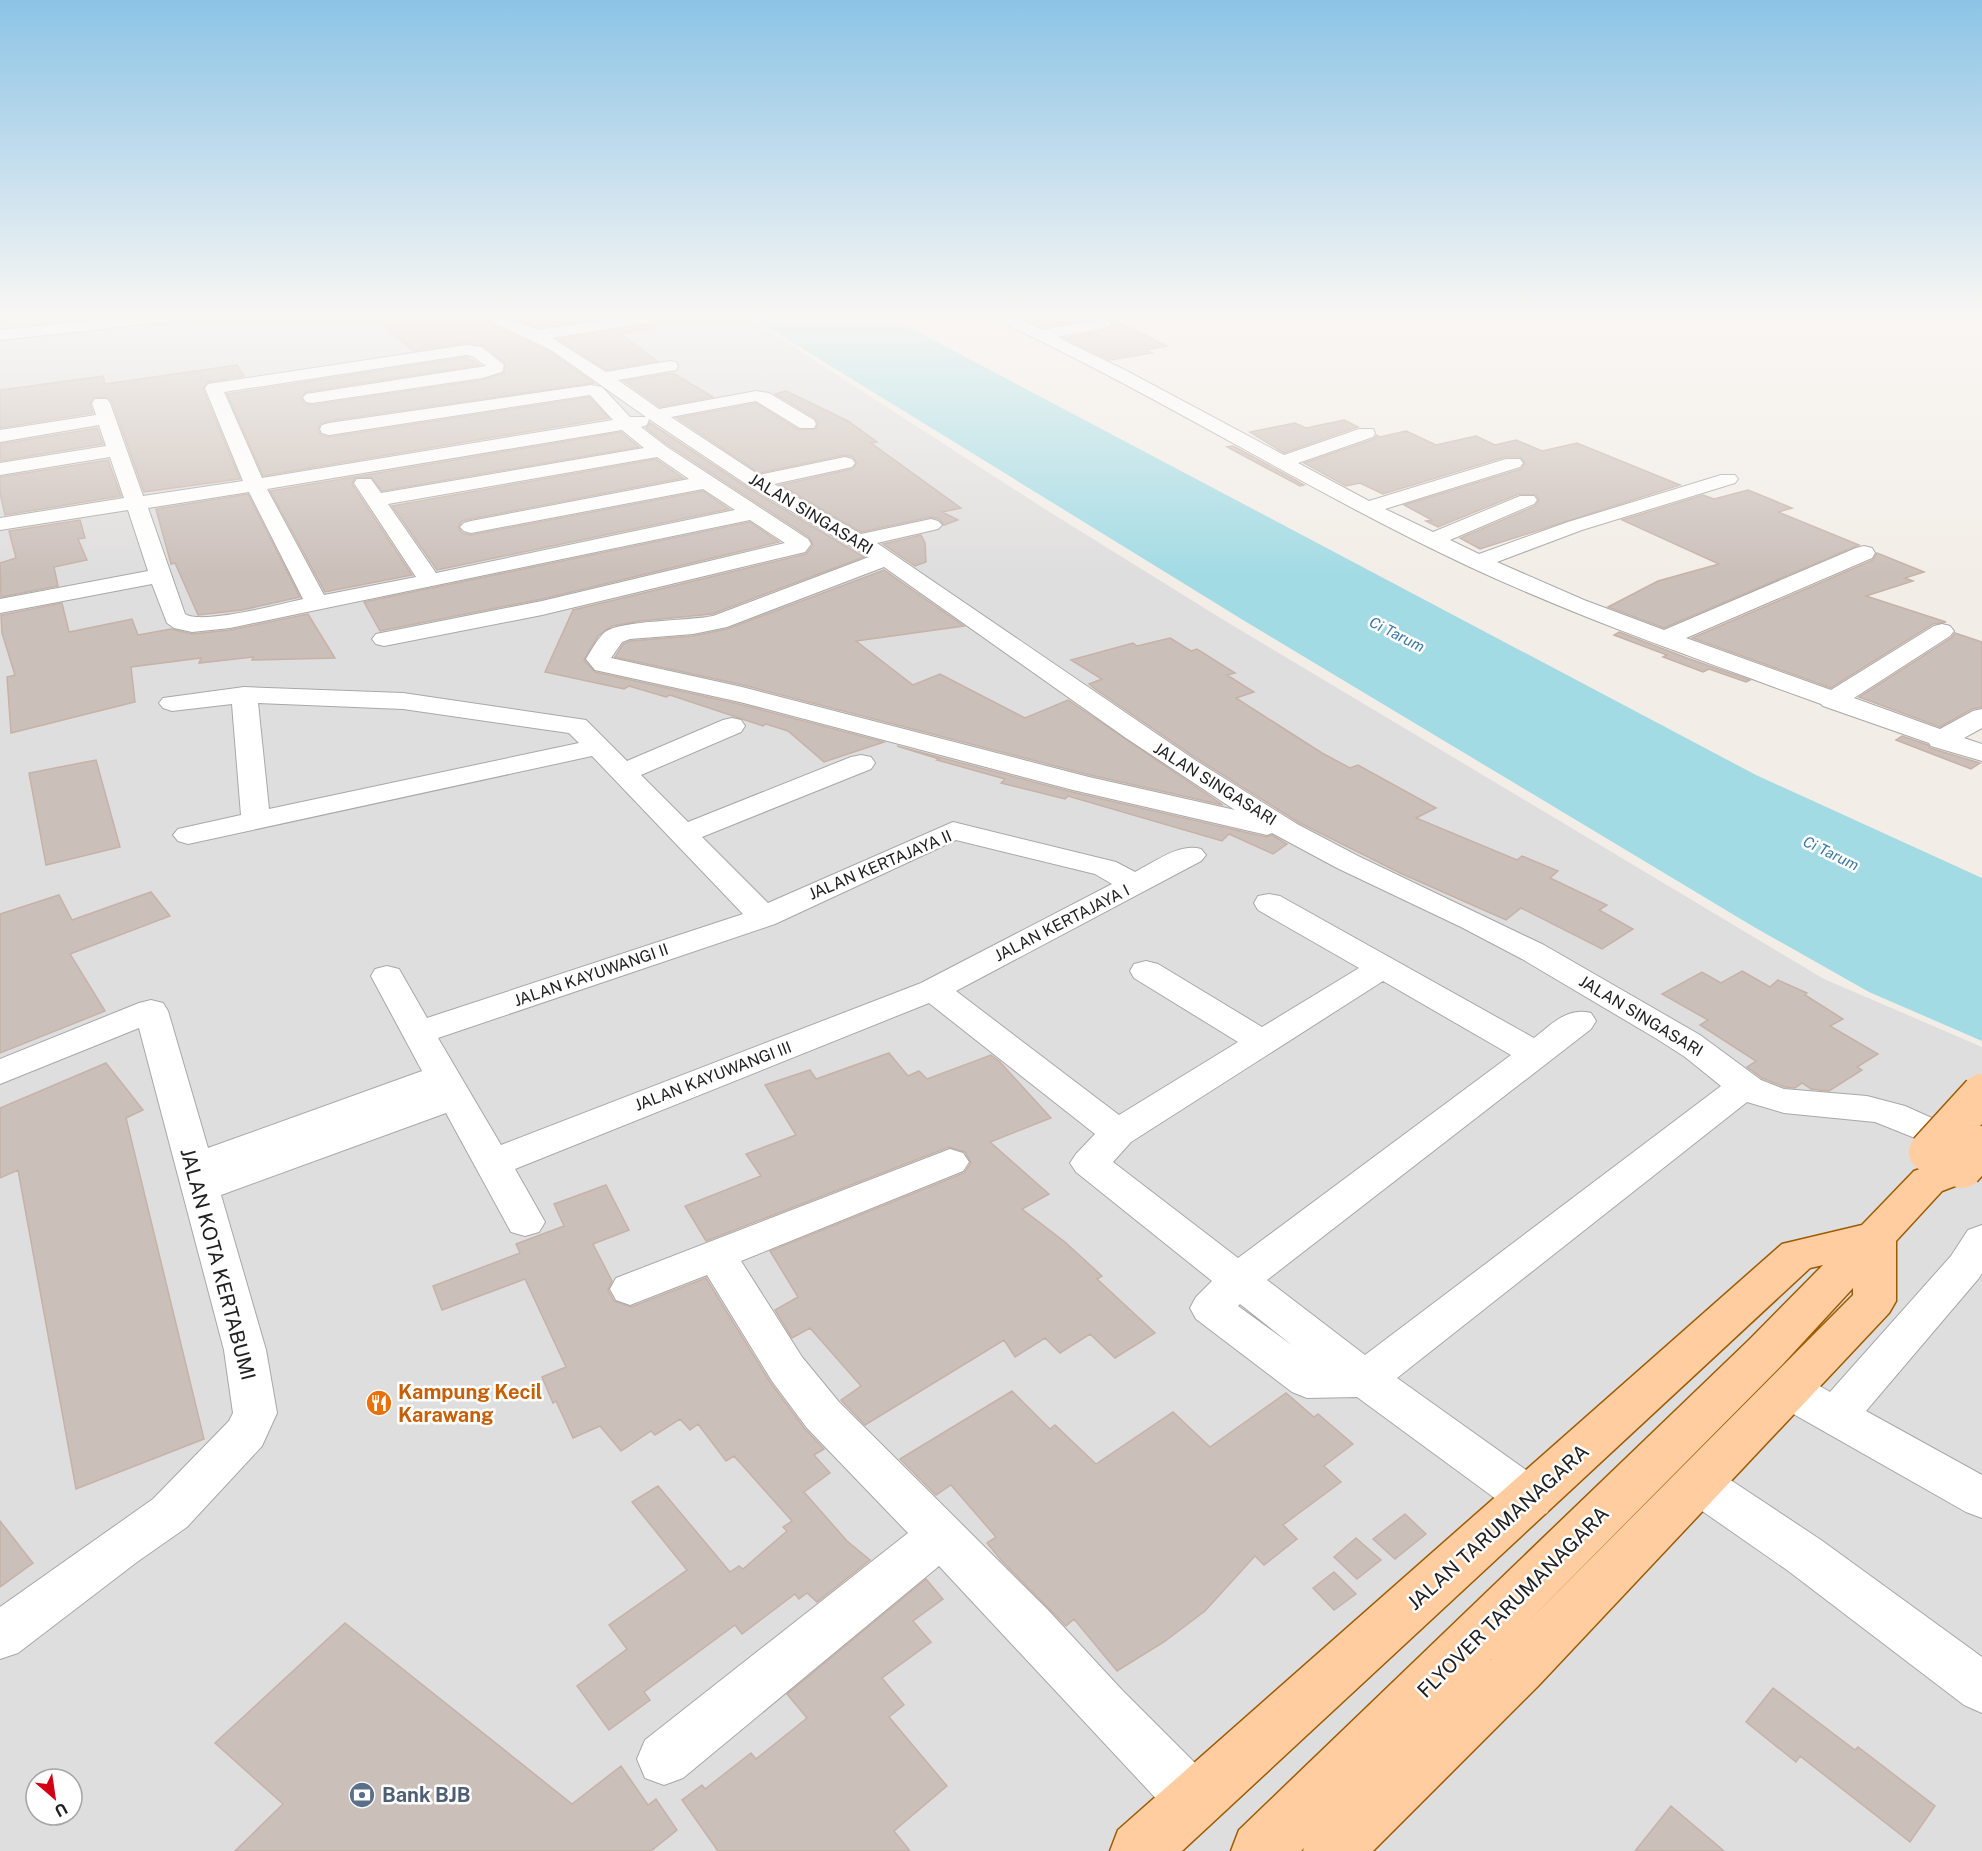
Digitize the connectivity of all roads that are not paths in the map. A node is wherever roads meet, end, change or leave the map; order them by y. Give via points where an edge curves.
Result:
1 (220, 401) edge
2 (314, 401) edge
3 (510, 401) edge
4 (605, 401) edge
5 (637, 401) edge
6 (729, 401) edge
7 (770, 401) edge
8 (1170, 401) edge
9 (657, 416) junction
10 (626, 424) junction
11 (807, 424) dead end
12 (329, 429) junction
13 (1366, 433) dead end
14 (0, 436) edge
15 (117, 450) junction
16 (660, 452) junction
17 (1283, 462) junction
18 (845, 463) dead end
19 (1513, 463) dead end
20 (354, 468) junction
21 (0, 469) edge
22 (1728, 479) dead end
23 (706, 482) junction
24 (756, 482) junction
25 (255, 484) junction
26 (375, 500) junction
27 (1527, 500) dead end
28 (136, 506) junction
29 (1367, 508) junction
30 (753, 513) junction
31 (0, 524) edge
32 (932, 525) dead end
33 (471, 527) junction
34 (0, 533) edge
35 (1432, 540) junction
36 (856, 541) junction
37 (1864, 553) dead end
38 (886, 558) junction
39 (1478, 562) junction
40 (159, 576) junction
41 (430, 580) junction
42 (317, 604) junction
43 (0, 606) edge
44 (542, 608) junction
45 (1941, 631) dead end
46 (384, 639) dead end
47 (1665, 639) junction
48 (244, 695) junction
49 (1832, 700) junction
50 (172, 703) dead end
51 (1982, 717) edge
52 (732, 726) dead end
53 (1940, 740) junction
54 (598, 747) junction
55 (1982, 753) edge
56 (861, 763) dead end
57 (623, 772) junction
58 (256, 820) junction
59 (1289, 830) junction
60 (684, 834) junction
61 (188, 835) dead end
62 (1191, 855) dead end
63 (1136, 885) junction
64 (1269, 903) dead end
65 (764, 917) junction
66 (1383, 967) junction
67 (1146, 971) dead end
68 (387, 976) dead end
69 (933, 990) junction
70 (1579, 1021) dead end
71 (418, 1033) junction
72 (1262, 1042) junction
73 (1536, 1054) junction
74 (0, 1072) edge
75 (1744, 1086) junction
76 (449, 1087) junction
77 (1982, 1095) edge
78 (1118, 1132) junction
79 (950, 1161) dead end
80 (1956, 1162) edge
81 (493, 1163) junction
82 (196, 1178) junction
83 (525, 1222) dead end
84 (1875, 1237) junction
85 (1982, 1240) edge
86 (716, 1254) junction
87 (1238, 1280) junction
88 (630, 1289) dead end
89 (1778, 1371) junction
90 (1365, 1379) junction
91 (1836, 1416) junction
92 (1698, 1483) junction
93 (1982, 1498) edge
94 (1531, 1499) junction
95 (942, 1535) junction
96 (0, 1636) edge
97 (1982, 1688) edge
98 (664, 1759) dead end
99 (1195, 1801) junction
100 (1139, 1851) edge
101 (1260, 1851) edge
102 (1332, 1851) edge

1 - 25 street
2 - 12 street
3 - 12 street
4 - 10 street
5 - 9 street, JALAN SINGASARI
6 - 9 street
7 - 11 street
8 - 17 street
9 - 10 street
9 - 24 street, JALAN SINGASARI
10 - 16 street
10 - 20 street
12 - 20 street
13 - 17 street
14 - 15 street via 103,411
15 - 21 street
15 - 28 street
16 - 23 street
16 - 33 street
17 - 29 street
18 - 24 street
19 - 29 street
20 - 25 street
20 - 26 street
22 - 39 street via 1575,526
23 - 30 street
23 - 33 street
24 - 36 street, JALAN SINGASARI
25 - 28 street
25 - 42 street
26 - 33 street
26 - 41 street
27 - 35 street
28 - 31 street
28 - 34 street
28 - 40 street
29 - 35 street
30 - 33 street
30 - 44 street via 800,544
32 - 36 street
33 - 41 street
33 - 44 street
35 - 39 street
36 - 38 street, JALAN SINGASARI
37 - 47 street
38 - 59 street, JALAN SINGASARI via 1154,746
38 - 59 street via 719,622 626,632 615,638 598,660 604,665 826,714 1150,800
39 - 47 street
40 - 42 street via 175,618 186,625
40 - 43 street
41 - 42 street
44 - 46 street
45 - 49 street
47 - 49 street
48 - 50 street
48 - 54 street via 403,701 566,724 577,726
48 - 58 street
49 - 53 street
51 - 53 street
52 - 57 street
53 - 55 street
54 - 57 street
54 - 58 street
56 - 60 street
57 - 60 street
58 - 61 street
59 - 75 street, JALAN SINGASARI via 1534,953 1705,1053
60 - 65 street
62 - 63 street, JALAN KERTAJAYA I
63 - 65 street, JALAN KERTAJAYA II via 1105,868 954,831
63 - 69 street, JALAN KERTAJAYA I
64 - 66 street
65 - 71 street, JALAN KAYUWANGI II
66 - 72 street
66 - 73 street
67 - 72 street
68 - 71 street
69 - 78 street
69 - 81 street, JALAN KAYUWANGI III
70 - 73 street
71 - 76 street
72 - 78 street
73 - 87 street
74 - 82 street, JALAN KOTA KERTABUMI via 151,1011
75 - 80 street, JALAN SINGASARI via 1783,1101 1865,1108 1899,1116 1958,1146
75 - 90 street
76 - 81 street
76 - 82 street
77 - 80 main road, bridge
78 - 87 street via 1089,1163
79 - 86 street
80 - 84 main road
81 - 83 street
82 - 96 street, JALAN KOTA KERTABUMI via 244,1350 255,1413 246,1433 170,1513
84 - 89 main road via 1875,1301
84 - 94 main road, JALAN TARUMANAGARA via 1797,1255
85 - 91 street via 1965,1267
86 - 88 street
86 - 95 street via 788,1369 823,1415
87 - 90 street via 1211,1308 1307,1380
89 - 91 street
89 - 92 main road
89 - 101 main road, FLYOVER TARUMANAGARA
90 - 94 street
91 - 93 street
92 - 97 street via 1804,1555
92 - 102 main road via 1520,1667
94 - 99 main road, JALAN TARUMANAGARA
95 - 98 street
95 - 99 street
99 - 100 main road, JALAN TARUMANAGARA

